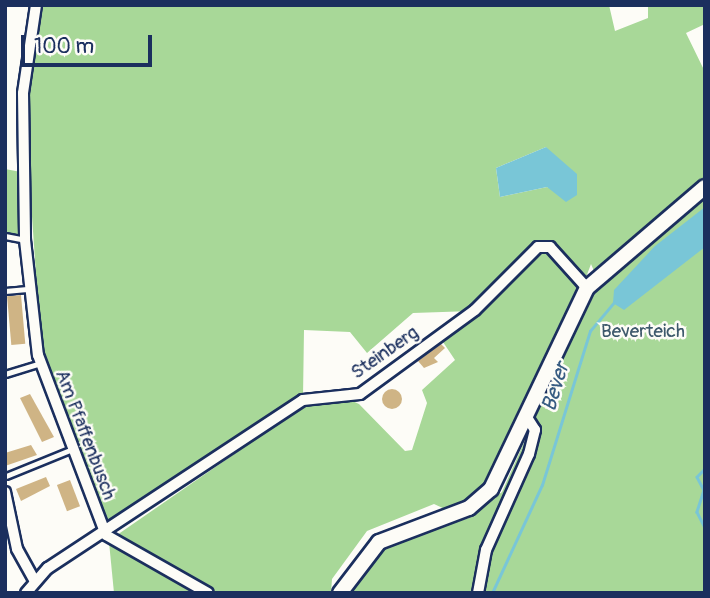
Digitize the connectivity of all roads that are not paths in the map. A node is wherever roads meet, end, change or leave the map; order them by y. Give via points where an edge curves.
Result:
1 (37, 5) edge
2 (705, 187) edge
3 (5, 236) edge
4 (25, 240) junction
5 (587, 288) junction
6 (30, 289) junction
7 (5, 291) edge
8 (40, 363) junction
9 (5, 374) edge
10 (527, 417) junction
11 (70, 450) junction
12 (6, 476) edge
13 (5, 492) edge
14 (106, 535) junction
15 (34, 580) junction
16 (26, 593) edge
17 (208, 593) edge
18 (340, 593) edge
19 (478, 593) edge

1 - 4 street, Am Pfaffenbusch via 23,63
2 - 5 street
3 - 4 lane
4 - 6 street, Am Pfaffenbusch
5 - 10 street
5 - 14 street, Steinberg via 550,247 538,247 475,310 360,394 303,400
6 - 7 lane
6 - 8 street, Am Pfaffenbusch
8 - 9 lane
8 - 11 street, Am Pfaffenbusch
10 - 18 street via 506,468 486,495 463,511 416,523 379,542
10 - 19 street via 535,430 529,454 485,550
11 - 12 lane
11 - 14 street, Am Pfaffenbusch
13 - 15 street via 17,549
14 - 15 street, Steinberg
14 - 17 street
15 - 16 street

